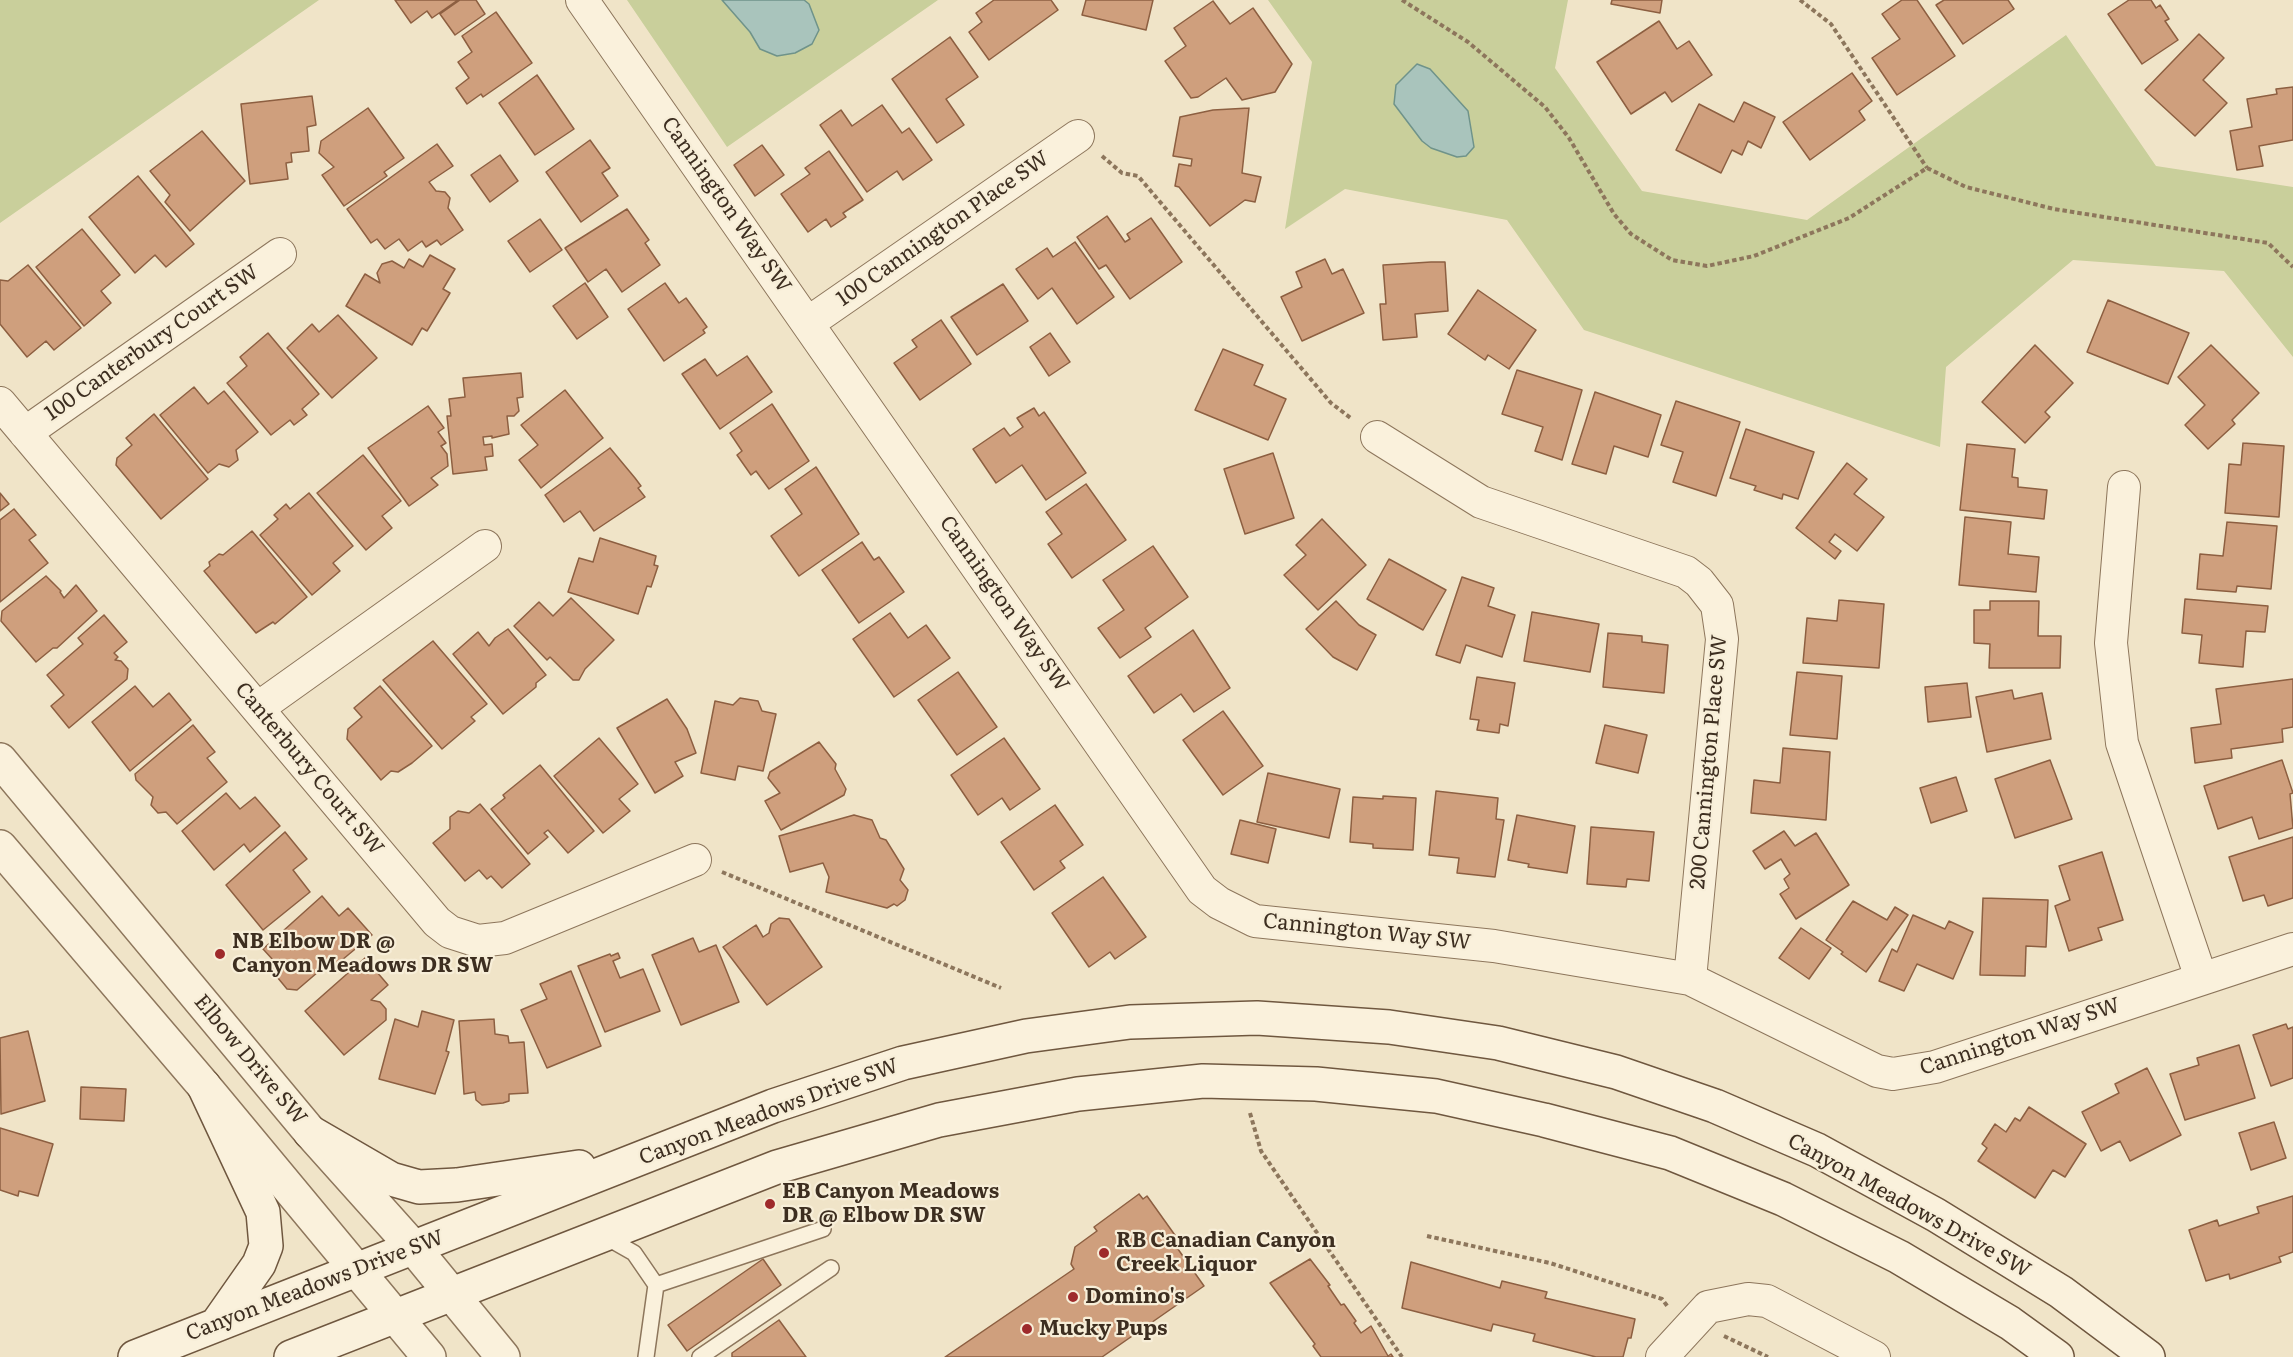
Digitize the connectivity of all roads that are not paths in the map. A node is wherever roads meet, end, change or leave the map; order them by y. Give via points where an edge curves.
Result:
1 (582, 0) edge
2 (1078, 136) road end
3 (280, 254) dead end
4 (808, 323) junction
5 (0, 403) edge
6 (25, 433) junction
7 (1377, 437) road end
8 (2124, 487) dead end
9 (485, 546) dead end
10 (258, 708) junction
11 (0, 760) edge
12 (0, 847) edge
13 (695, 860) road end
14 (2293, 949) edge
15 (2201, 978) junction
16 (1690, 979) junction
17 (204, 1086) junction
18 (310, 1132) junction
19 (634, 1159) junction
20 (823, 1229) dead end
21 (604, 1236) junction
22 (413, 1247) junction
23 (831, 1268) dead end
24 (356, 1272) junction
25 (656, 1285) junction
26 (452, 1295) junction
27 (395, 1317) junction
28 (217, 1324) junction
29 (135, 1357) edge
30 (291, 1357) edge
31 (429, 1357) edge
32 (503, 1357) edge
33 (646, 1357) edge
34 (700, 1357) edge
35 (1662, 1357) edge
36 (1874, 1357) edge
37 (2057, 1357) edge
38 (2148, 1357) edge

1 - 4 street, Cannington Way SW
2 - 4 street, 100 Cannington Place SW
3 - 6 street, 100 Canterbury Court SW
4 - 16 street, Cannington Way SW via 1202,890 1219,903 1255,921 1494,946
5 - 6 street, Canterbury Court SW
6 - 10 street, Canterbury Court SW
7 - 16 street, 200 Cannington Place SW via 1480,501 1686,572 1717,605 1722,639
8 - 15 street via 2111,643 2122,743
9 - 10 street
10 - 13 street, Canterbury Court SW via 437,922 465,938 505,938
11 - 18 main road, Elbow Drive SW
12 - 17 main road
14 - 15 street, Cannington Way SW
15 - 16 street, Cannington Way SW via 1935,1067 1900,1074 1877,1071
17 - 24 main road
17 - 28 main road via 263,1212 266,1246 259,1264
18 - 19 main road via 391,1179 419,1187
18 - 22 main road, Elbow Drive SW
19 - 22 main road, Canyon Meadows Drive SW
19 - 38 main road, Canyon Meadows Drive SW via 773,1106 903,1064 1026,1036 1130,1022 1257,1018 1389,1028 1498,1043 1616,1072 1715,1106 1817,1150 1936,1215 2061,1292
20 - 25 lane
21 - 25 lane via 634,1253
21 - 26 main road
21 - 37 main road via 777,1167 939,1120 1078,1094 1192,1082 1316,1084 1436,1096 1670,1154 1783,1199 1899,1257 2010,1323
22 - 24 main road, Canyon Meadows Drive SW
22 - 26 main road, Elbow Drive SW
23 - 34 lane
24 - 27 main road
24 - 28 main road, Canyon Meadows Drive SW
25 - 33 lane
26 - 27 main road
26 - 32 main road, Elbow Drive SW
27 - 30 main road
27 - 31 main road
28 - 29 main road, Canyon Meadows Drive SW
35 - 36 street via 1708,1307 1748,1299 1767,1301

